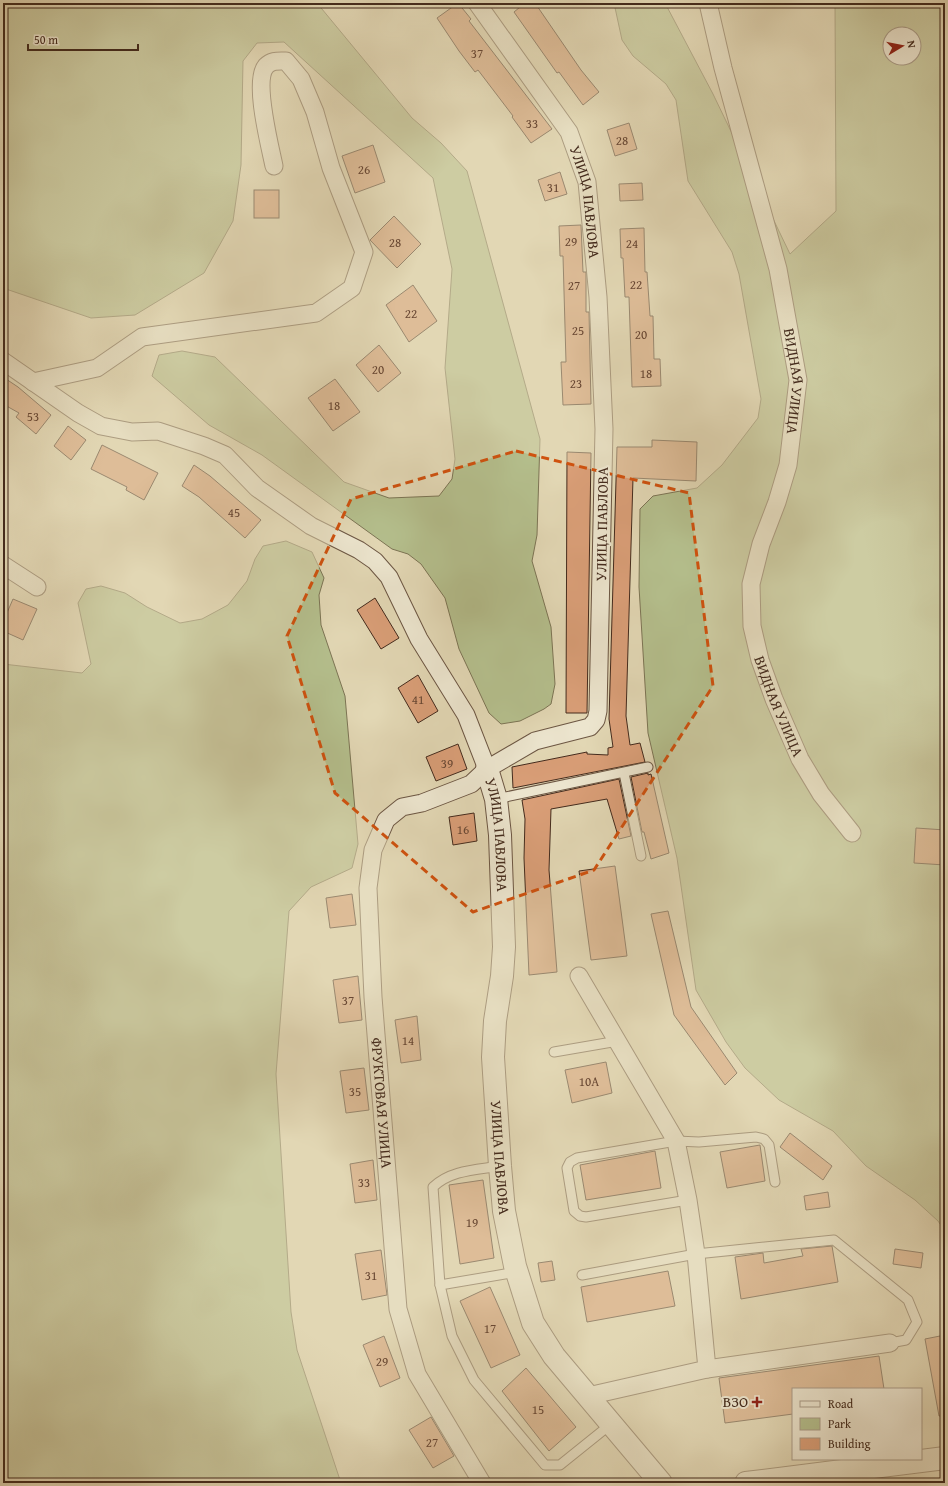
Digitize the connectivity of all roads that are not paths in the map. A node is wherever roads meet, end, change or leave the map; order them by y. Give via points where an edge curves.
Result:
1 (477, 3) edge
2 (708, 3) edge
3 (274, 166) dead end
4 (3, 361) edge
5 (33, 382) junction
6 (3, 565) edge
7 (37, 587) dead end
8 (648, 767) dead end
9 (487, 769) junction
10 (624, 773) junction
11 (496, 799) junction
12 (852, 833) dead end
13 (641, 856) dead end
14 (579, 976) dead end
15 (618, 1041) junction
16 (554, 1052) dead end
17 (676, 1141) junction
18 (500, 1166) junction
19 (775, 1182) dead end
20 (688, 1200) junction
21 (696, 1254) junction
22 (517, 1272) junction
23 (582, 1275) dead end
24 (440, 1285) junction
25 (890, 1343) joint
26 (708, 1369) junction
27 (588, 1396) junction
28 (611, 1424) junction
29 (945, 1458) edge
30 (482, 1483) edge
31 (661, 1483) edge
32 (746, 1483) edge

1 - 9 street, УЛИЦА ПАВЛОВА via 569,132 587,182 598,297 604,430 599,691 596,720 590,727 535,741
2 - 12 street, ВИДНАЯ УЛИЦА via 723,68 778,269 798,380 788,465 760,544 751,584 752,626 771,692 800,759 821,794
3 - 5 street via 261,100 261,76 266,66 273,61 286,62 301,79 315,112 331,168 364,252 352,288 316,313 142,337 97,368
4 - 5 street
5 - 9 street via 101,426 132,432 158,431 225,455 257,488 311,526 375,561 389,577 419,639 466,715
6 - 7 street
8 - 10 lane
9 - 11 street, УЛИЦА ПАВЛОВА
9 - 30 street, ФРУКТОВАЯ УЛИЦА via 471,784 422,803 402,807 386,820 373,850 368,888 373,997 398,1309 417,1374
10 - 11 lane
10 - 13 lane
11 - 18 street, УЛИЦА ПАВЛОВА via 500,835 504,947 494,1021 493,1057
14 - 15 street
15 - 16 lane
15 - 17 street
17 - 19 lane via 699,1142 756,1137 764,1139 769,1144
17 - 20 street
17 - 20 lane via 577,1158 570,1162 567,1168 574,1211 586,1217
18 - 22 street, УЛИЦА ПАВЛОВА via 504,1211
18 - 24 lane via 451,1174 433,1187
20 - 21 street
21 - 23 lane
21 - 25 lane via 834,1240 908,1300 917,1322 906,1340
21 - 26 street
22 - 24 lane
22 - 27 street, УЛИЦА ПАВЛОВА via 534,1323 554,1356
24 - 28 lane via 452,1336 474,1380 545,1465 560,1465
25 - 26 street
26 - 27 street
27 - 28 street, УЛИЦА ПАВЛОВА
28 - 31 street, УЛИЦА ПАВЛОВА
29 - 32 street

